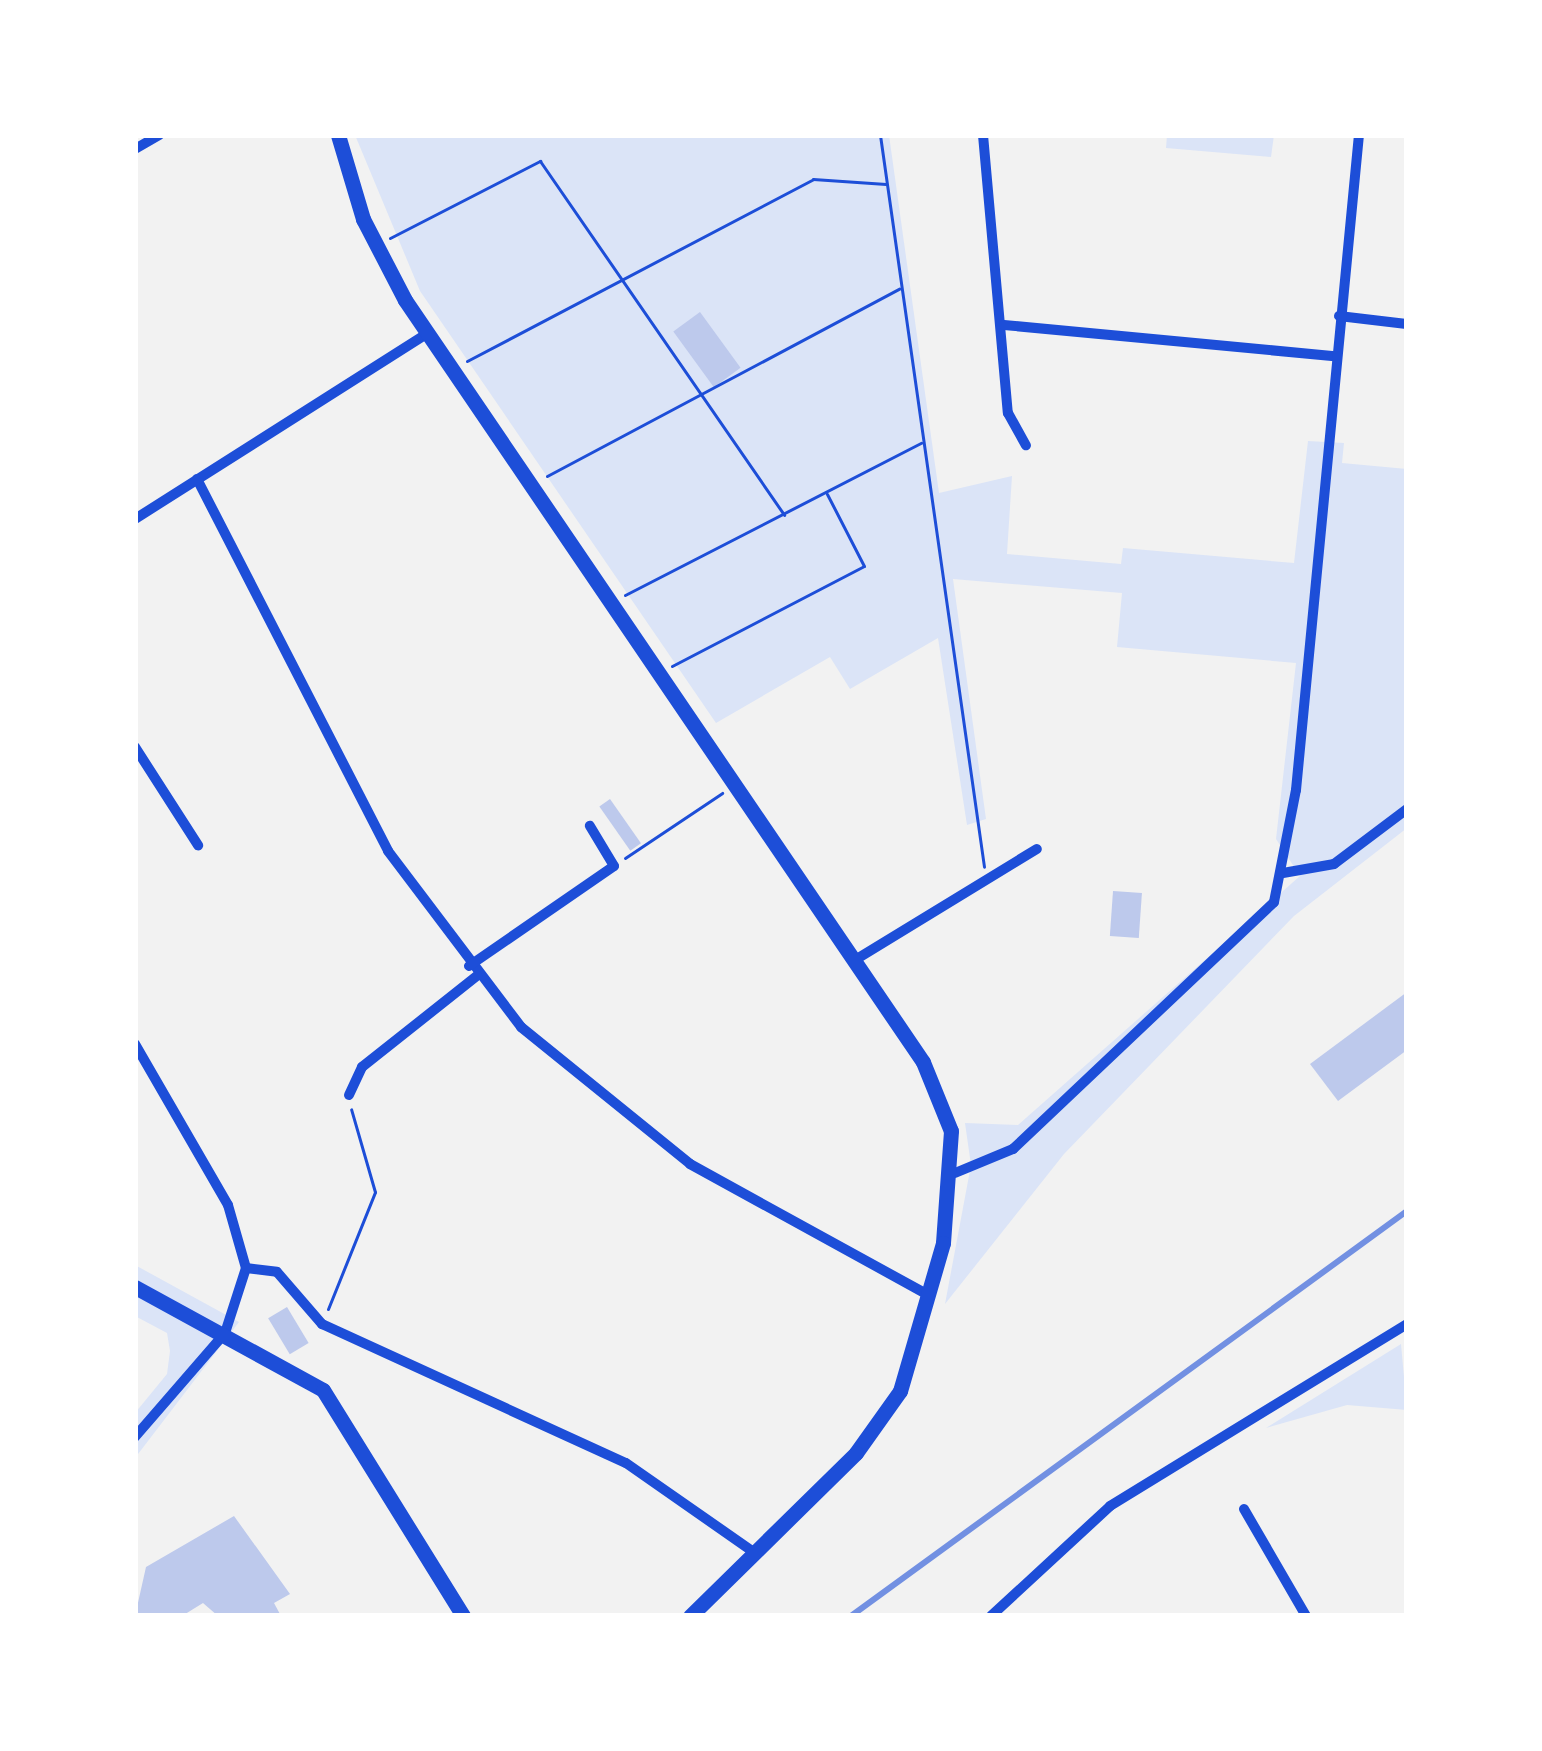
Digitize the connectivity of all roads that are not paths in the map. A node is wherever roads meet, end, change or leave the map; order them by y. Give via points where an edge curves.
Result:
1 (160, 135) edge
2 (338, 135) edge
3 (983, 135) edge
4 (1359, 135) edge
5 (135, 149) edge
6 (1339, 316) junction
7 (1407, 324) edge
8 (1004, 326) junction
9 (428, 334) junction
10 (1335, 356) junction
11 (1026, 445) dead end
12 (197, 479) junction
13 (135, 519) edge
14 (135, 747) edge
15 (1407, 809) edge
16 (590, 826) dead end
17 (198, 845) dead end
18 (1037, 849) dead end
19 (1283, 873) junction
20 (855, 960) junction
21 (473, 971) junction
22 (135, 1044) edge
23 (349, 1095) road end
24 (955, 1173) junction
25 (246, 1268) junction
26 (135, 1287) edge
27 (929, 1296) junction
28 (1407, 1324) edge
29 (225, 1334) junction
30 (135, 1437) edge
31 (1244, 1509) dead end
32 (755, 1552) junction
33 (463, 1616) edge
34 (690, 1616) edge
35 (991, 1616) edge
36 (1306, 1616) edge

1 - 5 street
2 - 9 main road via 374,246
3 - 8 street
4 - 6 street
6 - 7 street
6 - 10 street
8 - 10 street
8 - 11 street via 1008,413
9 - 12 street
9 - 20 main road
10 - 19 street
12 - 13 street
12 - 21 street via 388,851
14 - 17 street
15 - 19 street via 1334,864
16 - 21 street via 614,866
18 - 20 street
19 - 24 street via 1257,925 1013,1149
20 - 24 main road via 923,1062 951,1131
21 - 23 street via 362,1066
21 - 27 street via 521,1027 690,1164
22 - 25 street via 228,1204
24 - 27 main road
25 - 29 street
25 - 32 street via 278,1272 322,1324 560,1426
26 - 29 main road
27 - 32 main road via 912,1367 879,1427
28 - 35 street via 1110,1506
29 - 30 street
29 - 33 main road via 323,1390
31 - 36 street
32 - 34 main road

